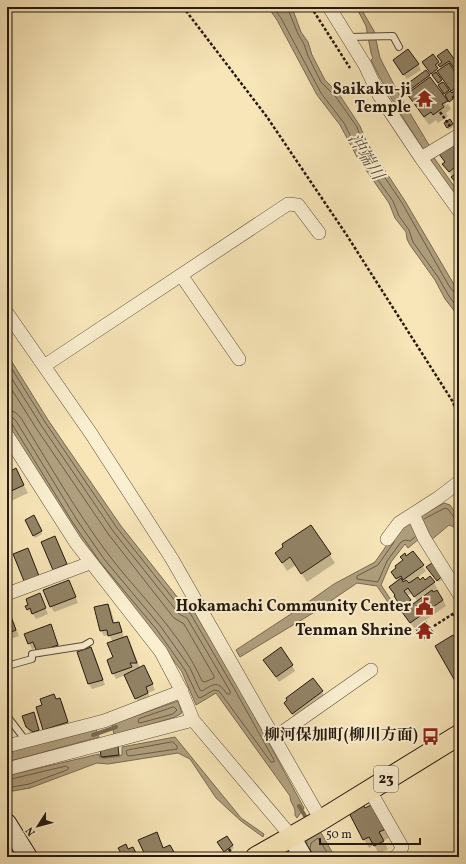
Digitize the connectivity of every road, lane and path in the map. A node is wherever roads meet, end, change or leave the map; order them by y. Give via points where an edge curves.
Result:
1 (184, 7) edge
2 (311, 7) edge
3 (329, 7) edge
4 (349, 38) junction
5 (399, 47) dead end
6 (352, 71) dead end
7 (440, 112) dead end
8 (455, 131) edge
9 (426, 154) junction
10 (458, 209) edge
11 (319, 233) dead end
12 (181, 276) junction
13 (7, 313) edge
14 (239, 359) dead end
15 (44, 366) junction
16 (459, 419) edge
17 (7, 435) edge
18 (459, 482) edge
19 (413, 516) junction
20 (387, 539) dead end
21 (90, 563) junction
22 (7, 594) edge
23 (459, 594) edge
24 (459, 610) edge
25 (434, 626) dead end
26 (90, 642) dead end
27 (7, 666) edge
28 (371, 670) dead end
29 (182, 691) junction
30 (191, 714) junction
31 (7, 716) edge
32 (104, 721) junction
33 (459, 735) edge
34 (274, 738) junction
35 (26, 741) junction
36 (106, 743) junction
37 (7, 746) edge
38 (7, 770) edge
39 (368, 789) junction
40 (7, 824) edge
41 (305, 828) junction
42 (229, 849) dead end
43 (28, 857) edge
44 (234, 857) edge
45 (256, 857) edge
46 (303, 857) edge
47 (395, 857) edge

1 - 16 path via 267,117 346,234 452,402
2 - 6 path
3 - 4 street
4 - 5 lane via 393,36
4 - 9 street via 379,94
7 - 8 path
8 - 9 street
9 - 10 street
11 - 12 street via 298,205 288,204
12 - 14 street
12 - 15 street
13 - 15 street
15 - 34 street via 172,559
17 - 21 street
18 - 19 street
19 - 20 street via 399,522
19 - 23 street
21 - 22 street
21 - 29 street via 162,652
24 - 25 path
26 - 27 lane via 83,646 32,654 32,659
28 - 34 street
29 - 30 street
29 - 32 street
30 - 36 street
30 - 41 street
31 - 35 lane
32 - 35 street
32 - 36 street
33 - 39 main road, 23
34 - 41 street
35 - 37 street
36 - 38 street
39 - 41 main road, 23
39 - 47 street via 402,847
40 - 43 street
41 - 45 main road, 23
41 - 46 street
42 - 44 path

